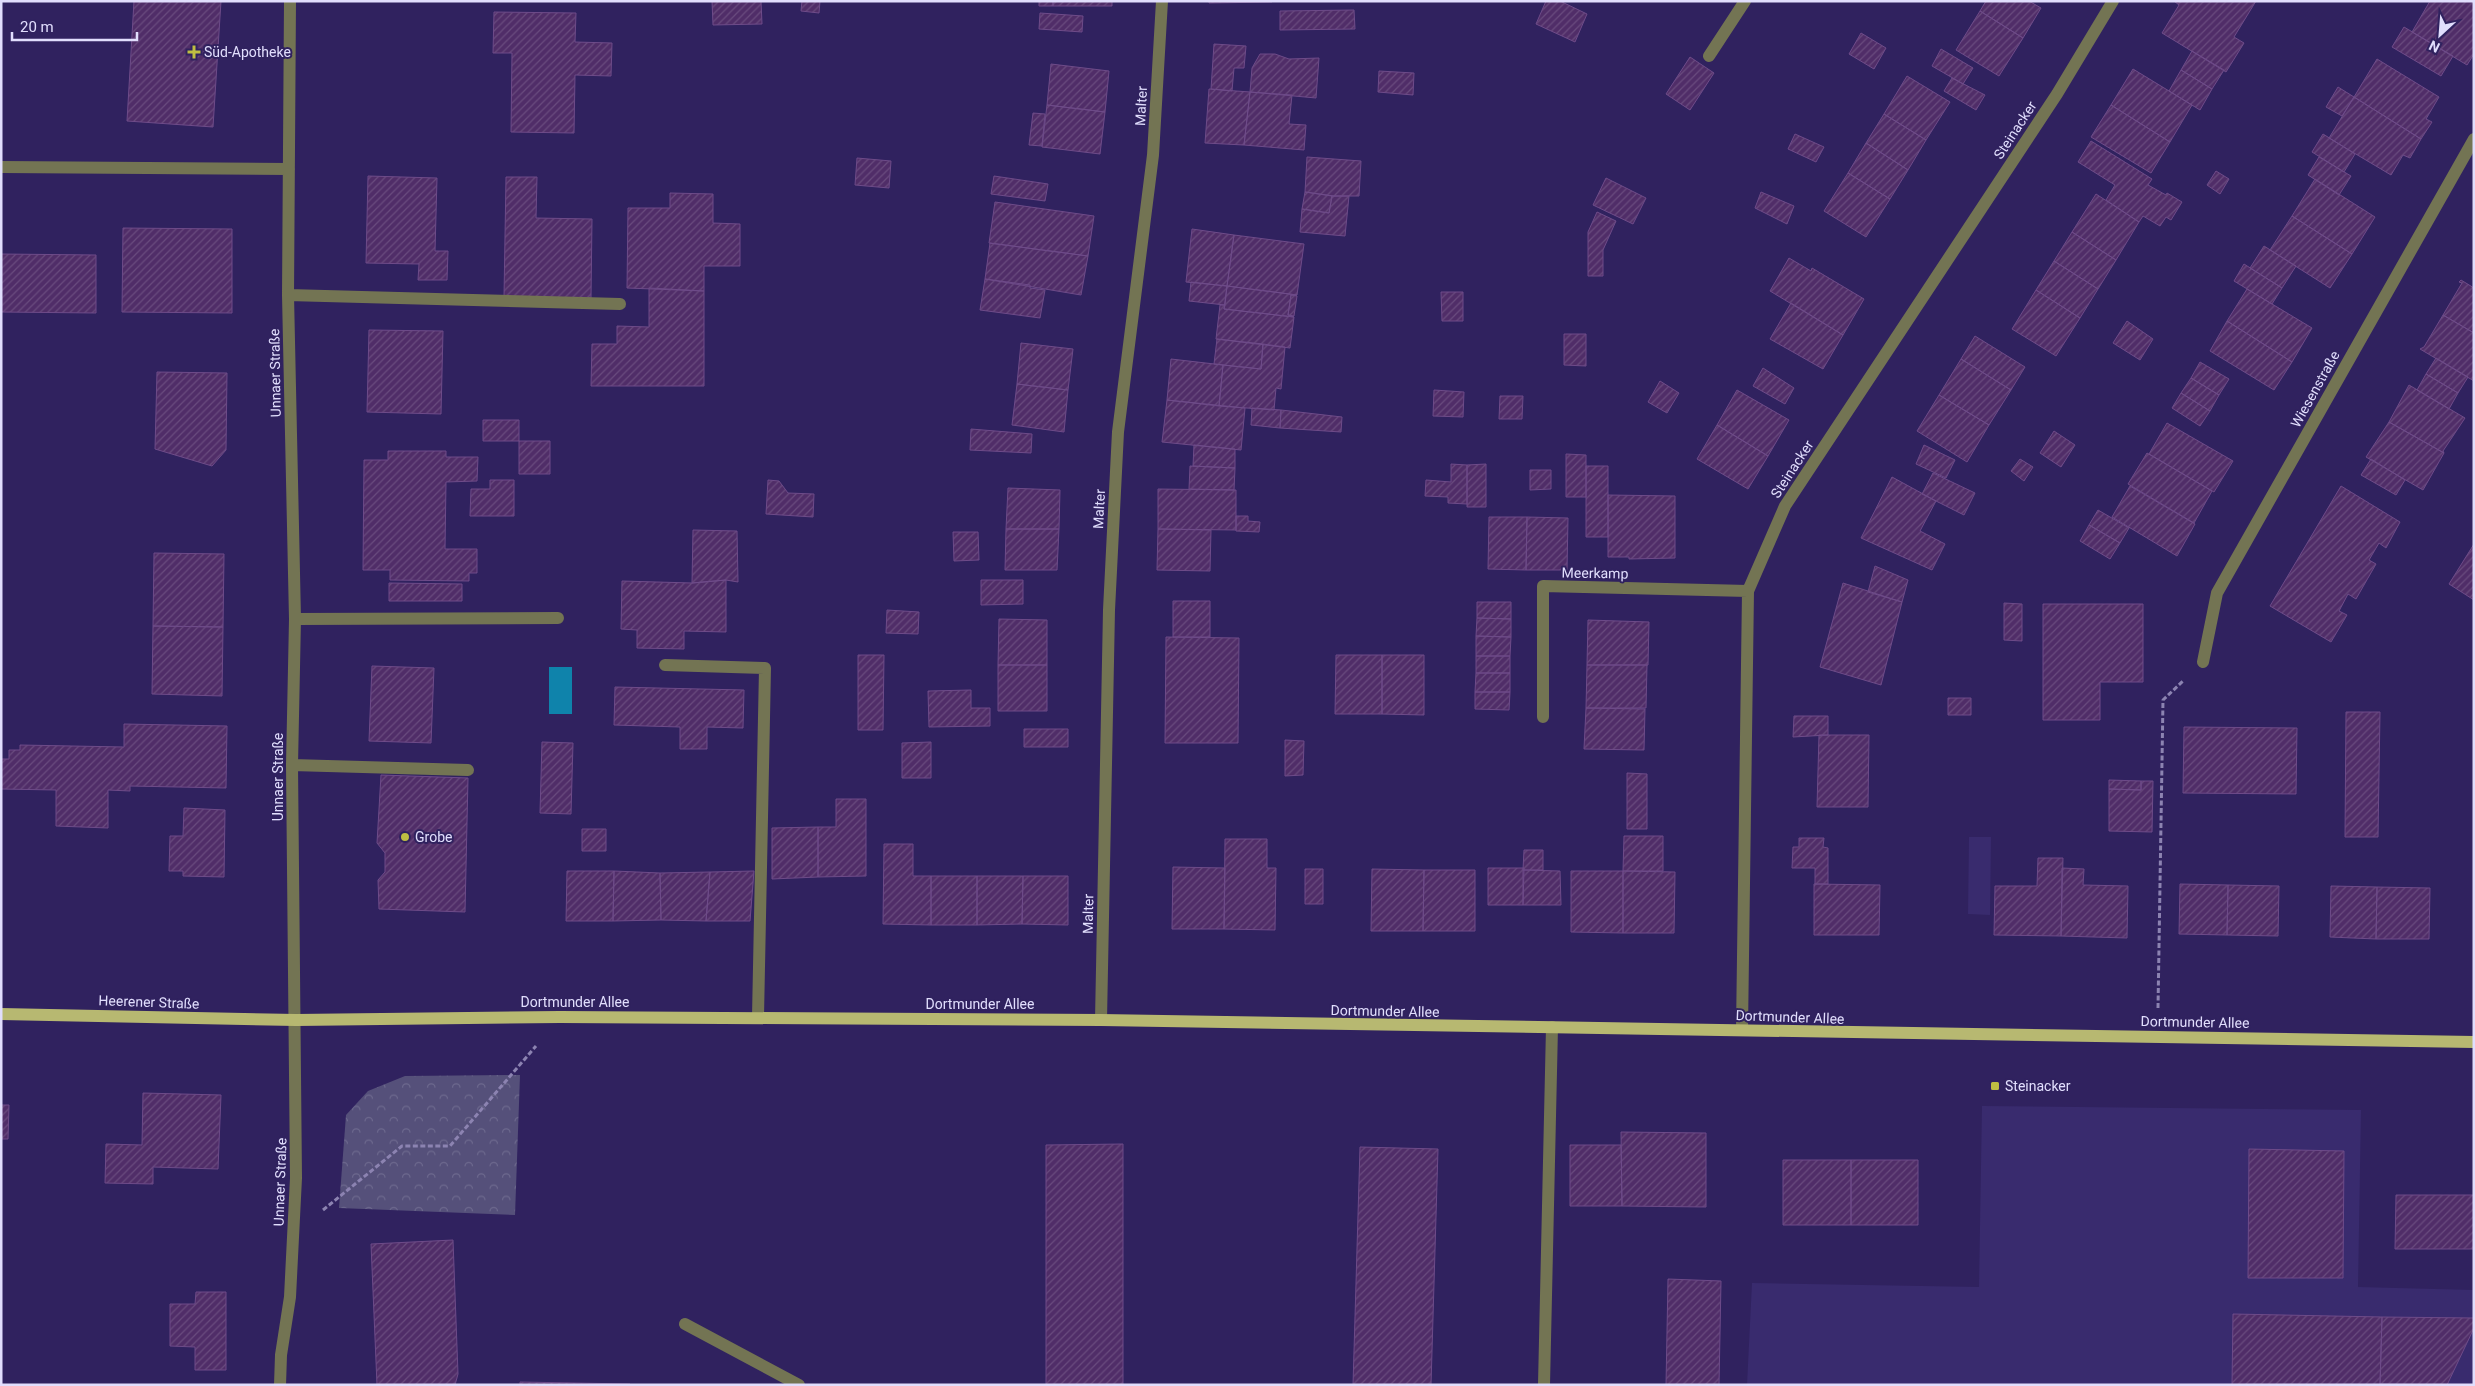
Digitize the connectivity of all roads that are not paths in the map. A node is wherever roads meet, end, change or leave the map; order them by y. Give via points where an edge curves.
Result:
1 (290, 1) edge
2 (1162, 1) edge
3 (1745, 1) edge
4 (2113, 1) edge
5 (1709, 56) dead end
6 (2474, 139) edge
7 (1, 167) edge
8 (289, 169) junction
9 (288, 295) junction
10 (620, 304) dead end
11 (1748, 591) junction
12 (558, 618) dead end
13 (295, 619) junction
14 (2203, 662) road end
15 (665, 665) dead end
16 (1543, 718) dead end
17 (292, 765) junction
18 (468, 770) dead end
19 (1, 1014) edge
20 (758, 1017) junction
21 (296, 1020) junction
22 (1101, 1020) junction
23 (1552, 1028) junction
24 (1742, 1030) junction
25 (2474, 1042) edge
26 (685, 1324) dead end
27 (280, 1385) edge
28 (799, 1385) edge
29 (1544, 1385) edge

1 - 8 street, Unnaer Straße
2 - 22 street, Malter via 1153,155 1118,432 1109,610
3 - 5 street
4 - 11 street, Steinacker via 2057,94 1785,506
6 - 14 street, Wiesenstraße via 2217,593
7 - 8 street
8 - 9 street, Unnaer Straße
9 - 10 street
9 - 13 street, Unnaer Straße
11 - 16 street, Meerkamp via 1543,586
11 - 24 street, Steinacker
12 - 13 street
13 - 17 street, Unnaer Straße
15 - 20 street via 765,668
17 - 18 street
17 - 21 street, Unnaer Straße
19 - 21 main road, Heerener Straße
20 - 21 main road, Dortmunder Allee
20 - 22 main road, Dortmunder Allee
21 - 27 street, Unnaer Straße via 296,1178 290,1297
22 - 23 main road, Dortmunder Allee
23 - 24 main road, Dortmunder Allee
23 - 29 street
24 - 25 main road, Dortmunder Allee
26 - 28 street

